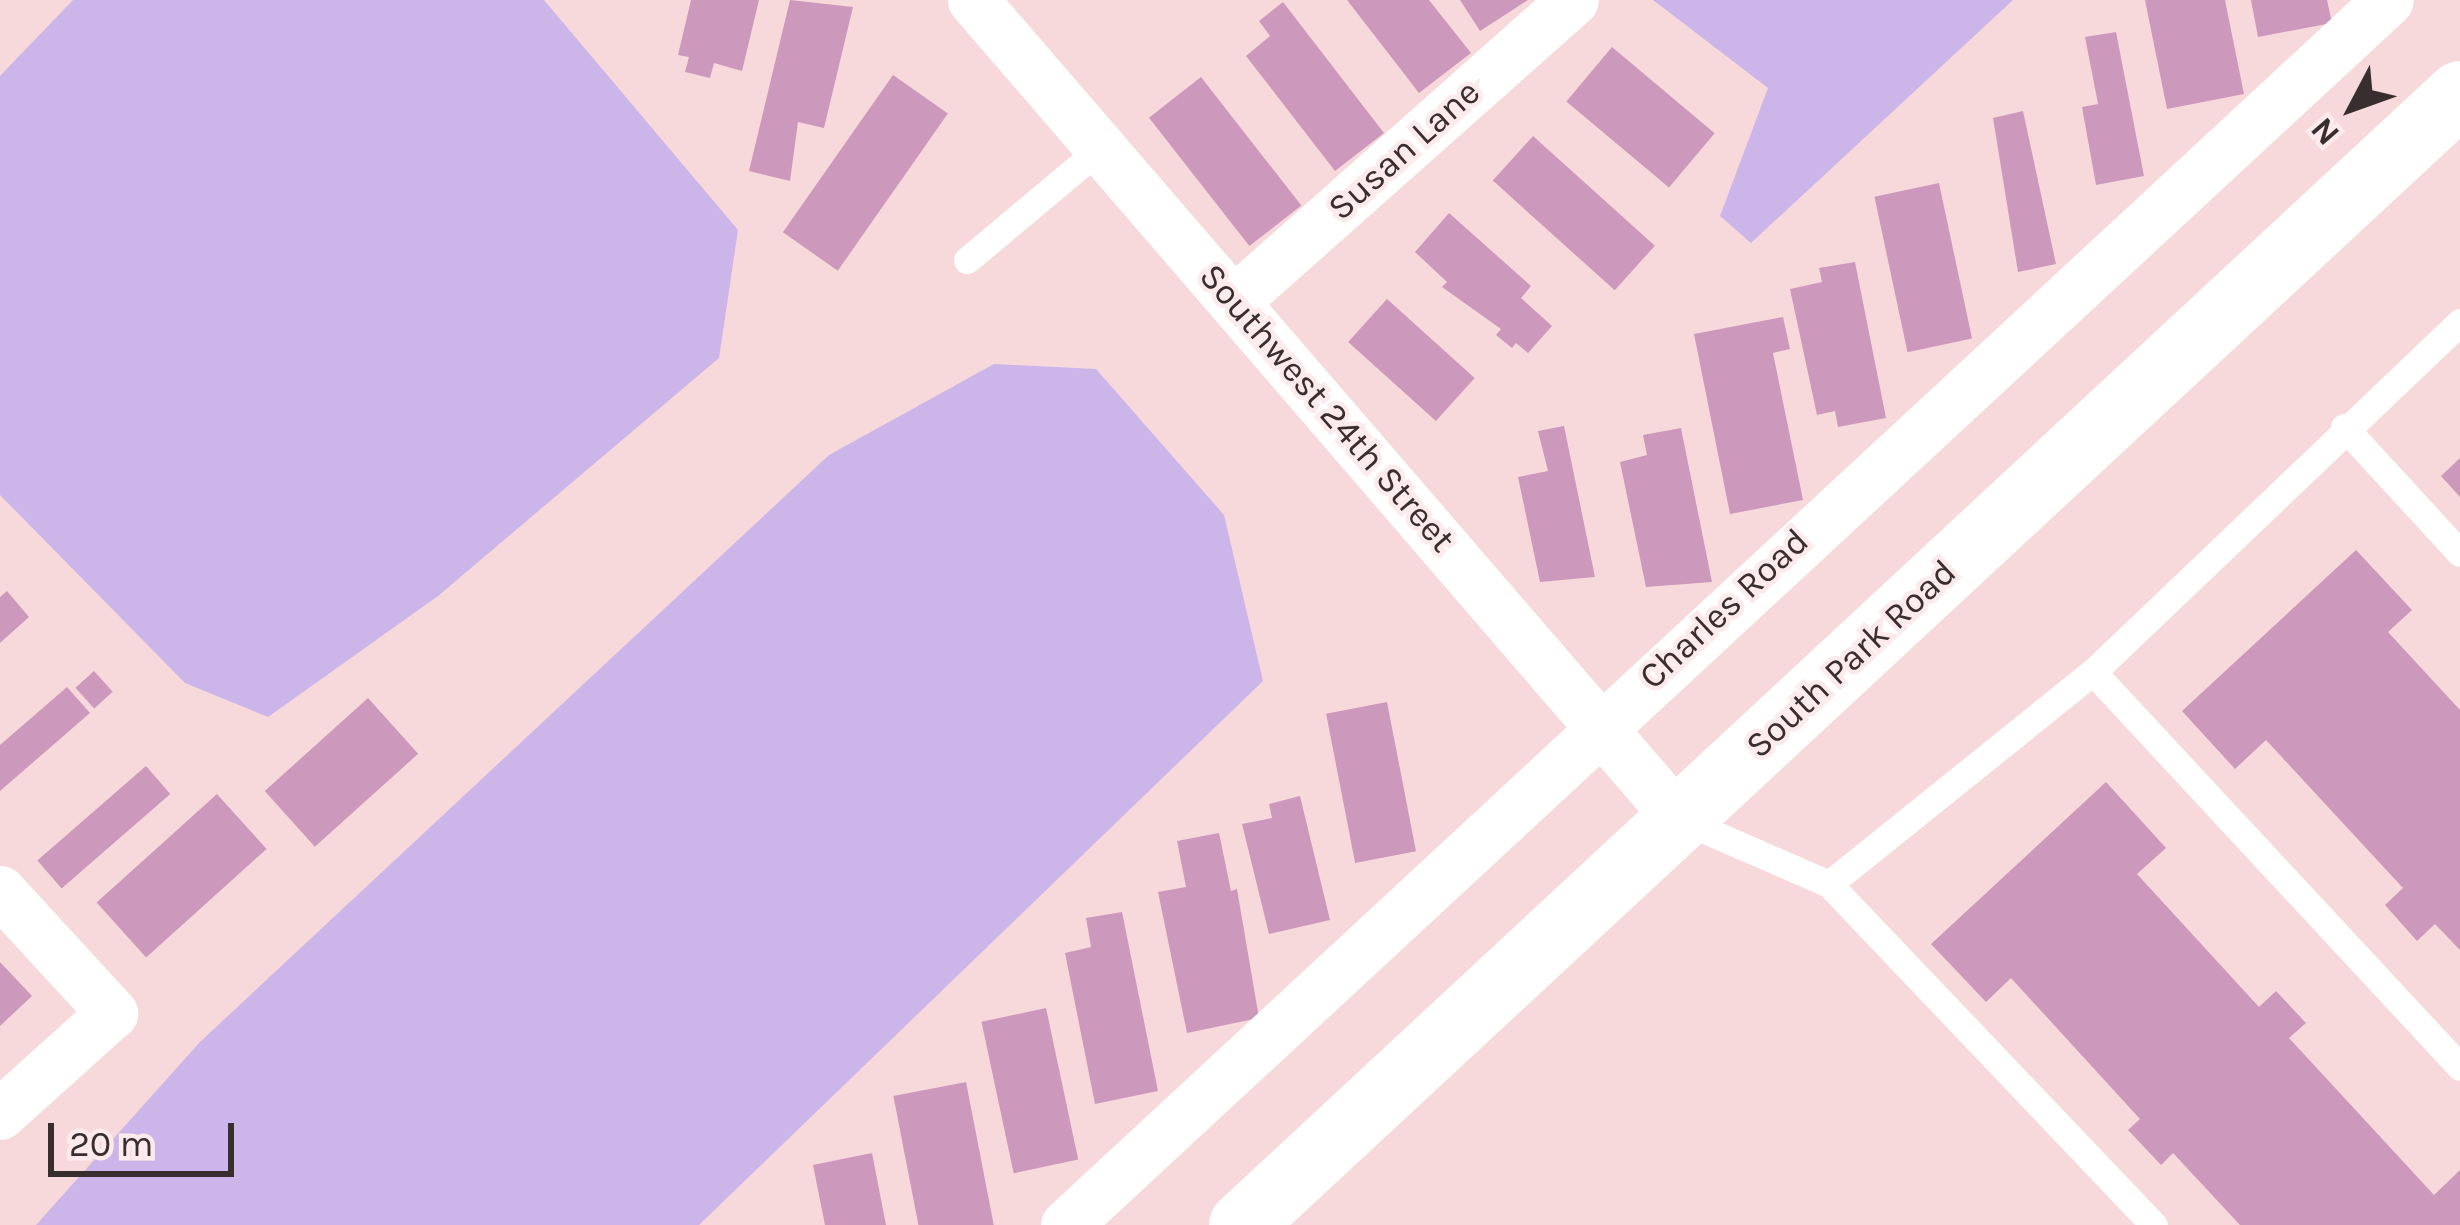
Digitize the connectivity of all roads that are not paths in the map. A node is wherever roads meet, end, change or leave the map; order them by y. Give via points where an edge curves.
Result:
1 (973, 0) edge
2 (1573, 0) edge
3 (2388, 0) edge
4 (2460, 94) edge
5 (1102, 148) junction
6 (967, 260) dead end
7 (1234, 301) junction
8 (2460, 322) edge
9 (2344, 427) junction
10 (2460, 553) edge
11 (2093, 672) junction
12 (1601, 722) junction
13 (1679, 819) junction
14 (1829, 884) junction
15 (0, 891) edge
16 (2460, 1067) edge
17 (0, 1114) edge
18 (1066, 1225) edge
19 (1242, 1225) edge
20 (2154, 1225) edge

1 - 5 street, Southwest 24th Street
2 - 7 street, Susan Lane
3 - 12 street, Charles Road
4 - 13 street, South Park Road
5 - 6 lane
5 - 7 street, Southwest 24th Street
7 - 12 street, Southwest 24th Street
8 - 9 lane
9 - 10 lane
9 - 11 lane
11 - 14 lane
11 - 16 lane
12 - 13 street, Southwest 24th Street
12 - 18 street, Charles Road
13 - 14 lane
13 - 19 street, South Park Road
14 - 20 lane
15 - 17 street via 112,1013

